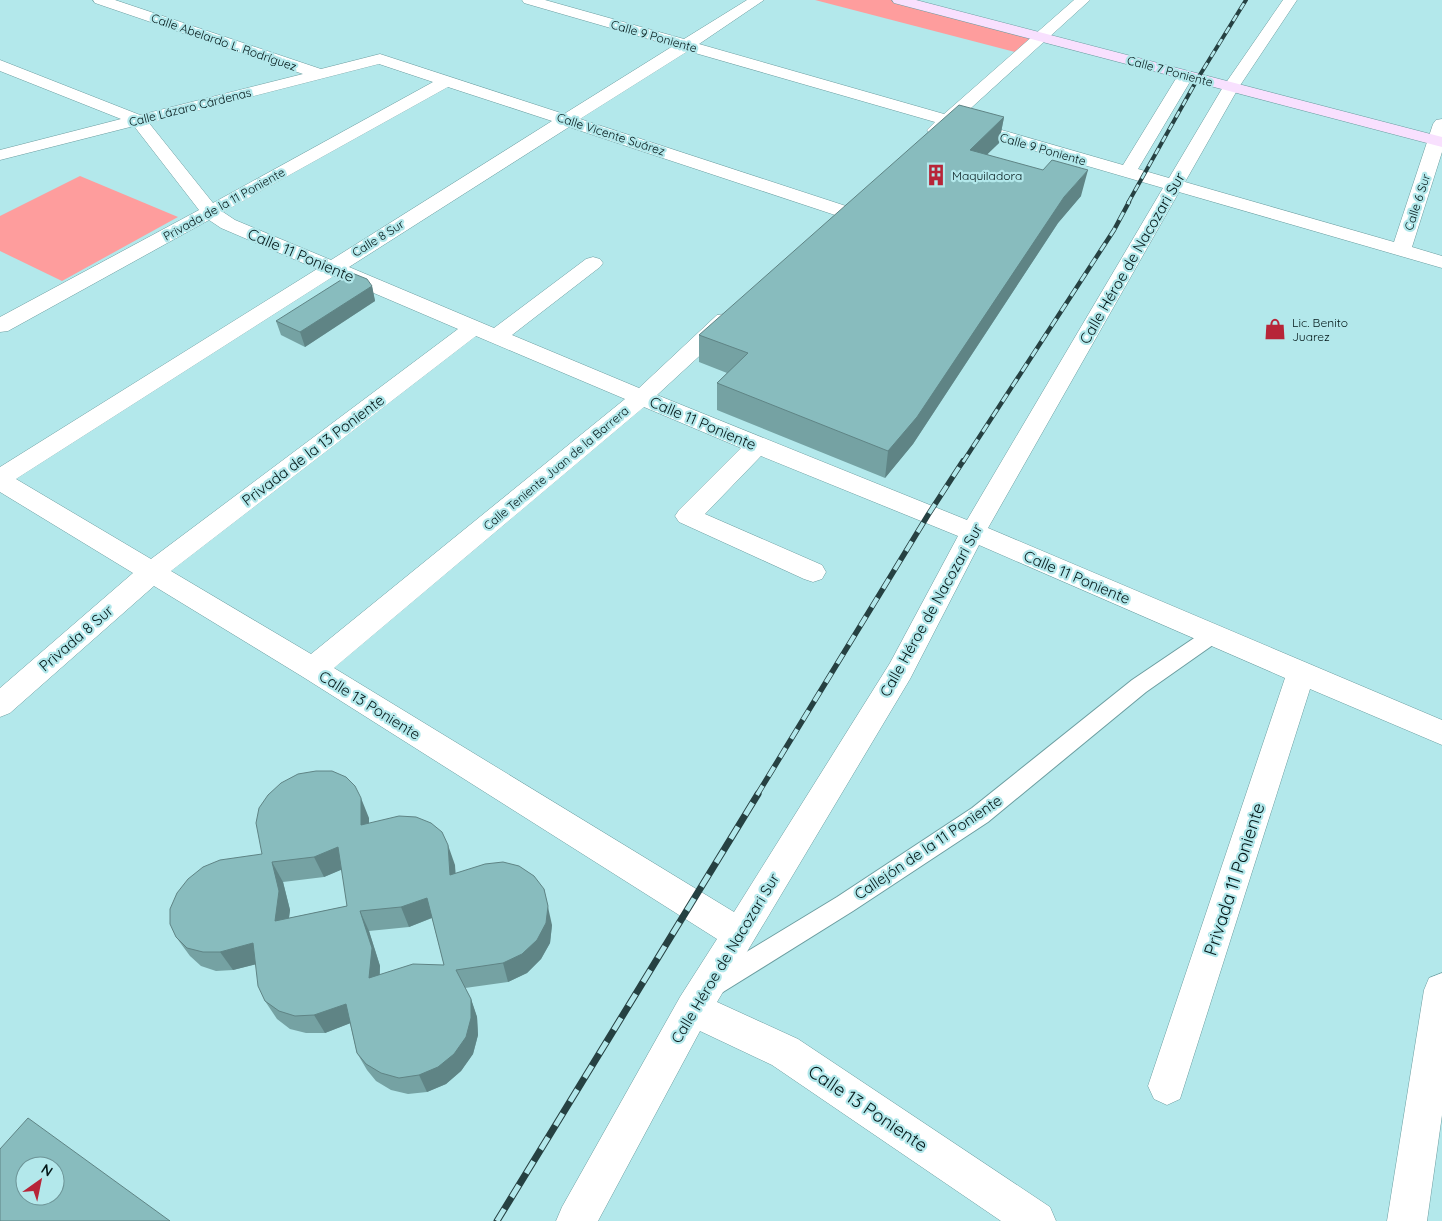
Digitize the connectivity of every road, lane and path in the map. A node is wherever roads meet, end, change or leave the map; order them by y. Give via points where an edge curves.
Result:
1 (100, 0) edge
2 (530, 0) edge
3 (756, 0) edge
4 (899, 0) edge
5 (1083, 0) edge
6 (1290, 0) edge
7 (920, 3) edge
8 (1042, 37) junction
9 (683, 45) junction
10 (380, 59) joint
11 (0, 65) edge
12 (320, 74) junction
13 (1186, 75) junction
14 (447, 81) junction
15 (1230, 87) junction
16 (566, 119) junction
17 (138, 120) junction
18 (947, 121) junction
19 (1440, 136) edge
20 (917, 146) edge
21 (0, 155) edge
22 (1127, 173) junction
23 (1173, 186) junction
24 (843, 211) edge
25 (210, 212) junction
26 (1401, 250) junction
27 (1442, 262) edge
28 (593, 263) dead end
29 (331, 268) junction
30 (742, 304) edge
31 (0, 326) edge
32 (473, 328) junction
33 (496, 337) junction
34 (641, 398) junction
35 (757, 446) junction
36 (0, 480) edge
37 (973, 532) junction
38 (152, 572) junction
39 (813, 572) dead end
40 (1213, 635) junction
41 (313, 670) junction
42 (1301, 672) junction
43 (0, 705) edge
44 (1442, 733) edge
45 (738, 933) junction
46 (1442, 990) edge
47 (698, 1000) junction
48 (1167, 1086) dead end
49 (576, 1221) edge
50 (1036, 1221) edge
51 (1407, 1221) edge

1 - 12 street, Calle Abelardo L. Rodríguez
2 - 9 street, Calle 9 Poniente
3 - 9 street, Calle 8 Sur
4 - 7 main road, Calle 7 Poniente
5 - 8 street
6 - 15 street, Calle Héroe de Nacozari Sur
7 - 8 main road, Calle 7 Poniente
8 - 13 main road, Calle 7 Poniente
8 - 18 street
9 - 16 street, Calle 8 Sur
9 - 18 street, Calle 9 Poniente
10 - 12 street, Calle Lázaro Cárdenas
10 - 14 street, Calle Vicente Suárez
11 - 17 street
12 - 17 street, Calle Lázaro Cárdenas
13 - 15 main road, Calle 7 Poniente
13 - 22 street
14 - 16 street, Calle Vicente Suárez
14 - 25 street, Privada de la 11 Poniente
15 - 19 main road, Calle 7 Poniente
15 - 23 street, Calle Héroe de Nacozari Sur
16 - 24 street, Calle Vicente Suárez
16 - 29 street, Calle 8 Sur
17 - 21 street, Calle Lázaro Cárdenas
17 - 25 street, Calle 11 Poniente
18 - 20 street
18 - 22 street, Calle 9 Poniente
19 - 26 street, Calle 6 Sur
22 - 23 street, Calle 9 Poniente
23 - 26 street, Calle 9 Poniente
23 - 37 street, Calle Héroe de Nacozari Sur
25 - 29 street, Calle 11 Poniente via 228,224
25 - 31 street, Privada de la 11 Poniente
26 - 27 street, Calle 9 Poniente
28 - 33 street
29 - 32 street, Calle 11 Poniente
29 - 36 street, Calle 8 Sur
30 - 34 street, Calle Teniente Juan de la Barrera
32 - 33 street, Calle 11 Poniente
32 - 38 street, Privada de la 13 Poniente
33 - 34 street, Calle 11 Poniente
34 - 35 street, Calle 11 Poniente
34 - 41 street, Calle Teniente Juan de la Barrera
35 - 37 street, Calle 11 Poniente
35 - 39 street via 688,516
36 - 38 street, Calle 13 Poniente
37 - 40 street, Calle 11 Poniente
37 - 45 street, Calle Héroe de Nacozari Sur via 900,670
38 - 41 street, Calle 13 Poniente
38 - 43 street, Privada 8 Sur
40 - 42 street, Calle 11 Poniente
40 - 47 lane, Callejón de la 11 Poniente via 1139,686 980,815
41 - 45 street, Calle 13 Poniente
42 - 44 street, Calle 11 Poniente
42 - 48 street, Privada 11 Poniente
45 - 47 street, Calle Héroe de Nacozari Sur
46 - 51 street
47 - 49 street, Calle Héroe de Nacozari Sur
47 - 50 street, Calle 13 Poniente via 785,1052

